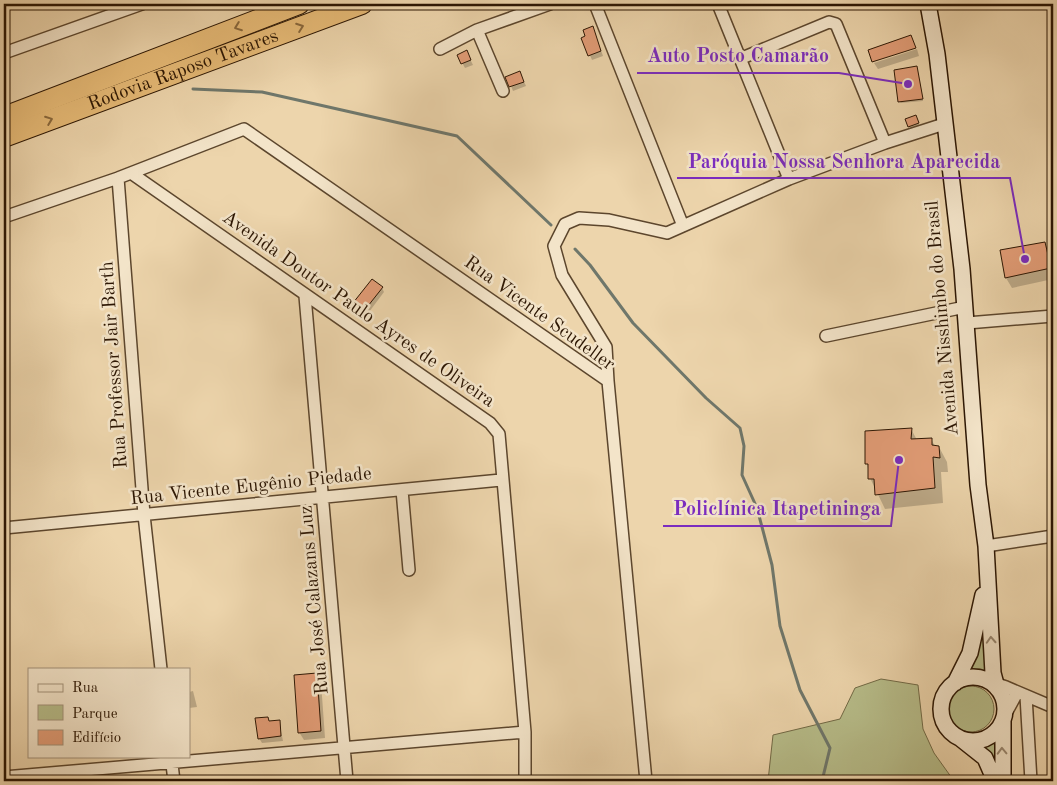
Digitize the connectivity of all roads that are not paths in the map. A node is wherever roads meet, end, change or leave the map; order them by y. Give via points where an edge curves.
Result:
1 (142, 4) edge
2 (300, 4) edge
3 (362, 4) edge
4 (550, 4) edge
5 (595, 4) edge
6 (718, 4) edge
7 (928, 4) edge
8 (477, 30) junction
9 (440, 49) dead end
10 (4, 53) edge
11 (742, 58) junction
12 (503, 91) dead end
13 (4, 117) edge
14 (944, 124) junction
15 (4, 137) edge
16 (884, 143) junction
17 (131, 173) junction
18 (118, 178) junction
19 (789, 180) junction
20 (4, 217) edge
21 (683, 226) junction
22 (305, 296) junction
23 (965, 307) junction
24 (1053, 316) edge
25 (967, 323) junction
26 (826, 336) dead end
27 (608, 380) junction
28 (502, 480) junction
29 (402, 490) junction
30 (324, 497) junction
31 (144, 515) junction
32 (4, 528) edge
33 (1053, 536) edge
34 (986, 546) junction
35 (987, 568) junction
36 (409, 570) dead end
37 (161, 668) edge
38 (955, 683) junction
39 (998, 689) junction
40 (1022, 694) junction
41 (1053, 707) edge
42 (1004, 719) junction
43 (525, 732) junction
44 (960, 738) junction
45 (345, 748) junction
46 (172, 760) edge
47 (4, 777) edge
48 (174, 781) edge
49 (347, 781) edge
50 (525, 781) edge
51 (646, 781) edge
52 (995, 781) edge
53 (1003, 781) edge
54 (1031, 781) edge

1 - 10 street
2 -> 13 highway, Rodovia Raposo Tavares
15 -> 3 highway, Rodovia Raposo Tavares
4 - 8 street
5 - 21 street
6 - 11 street
7 - 14 main road, Avenida Nisshimbo do Brasil
8 - 9 street
8 - 12 street
11 - 16 street via 829,22 836,24
11 - 19 street
14 - 16 street
14 - 23 main road, Avenida Nisshimbo do Brasil
16 - 19 street
17 - 18 street
17 - 22 street, Avenida Doutor Paulo Ayres de Oliveira
17 - 27 street, Rua Vicente Scudeller via 244,130
18 - 20 street
18 - 31 street, Rua Professor Jair Barth
19 - 21 street
21 - 27 street via 667,233 609,220 579,218 565,224 558,235 554,246 562,275 606,348
22 - 28 street, Avenida Doutor Paulo Ayres de Oliveira via 490,423 499,434
22 - 30 street, Rua José Calazans Luz
23 - 25 main road, Avenida Nisshimbo do Brasil
23 - 26 street
24 - 25 street
25 - 34 main road, Avenida Nisshimbo do Brasil via 978,485
27 - 51 street, Rua Vicente Scudeller
28 - 29 street, Rua Vicente Eugênio Piedade
28 - 43 street, Avenida Doutor Paulo Ayres de Oliveira
29 - 30 street, Rua Vicente Eugênio Piedade
29 - 36 street
30 - 31 street, Rua Vicente Eugênio Piedade
30 - 45 street, Rua José Calazans Luz
31 - 32 street, Rua Vicente Eugênio Piedade
31 - 37 street, Rua Professor Jair Barth
33 - 34 street
34 - 35 main road, Avenida Nisshimbo do Brasil
35 - 38 main road, Avenida Nisshimbo do Brasil via 970,653
39 -> 35 main road, Avenida Nisshimbo do Brasil via 993,673
38 - 39 main road via 974,677 985,679
38 - 44 main road, Avenida Nisshimbo do Brasil via 942,701 942,712 944,722
39 - 40 street via 1000,686
39 - 42 main road, Avenida Nisshimbo do Brasil via 1004,701
40 - 41 street
40 - 42 street
40 - 54 street
42 - 44 main road via 990,736 971,741
53 -> 42 main road, Avenida Nisshimbo do Brasil
43 - 45 street
43 - 50 street, Avenida Doutor Paulo Ayres de Oliveira
44 - 52 main road, Avenida Nisshimbo do Brasil via 984,758
45 - 46 street
45 - 49 street, Rua José Calazans Luz
46 - 47 street
46 - 48 street

